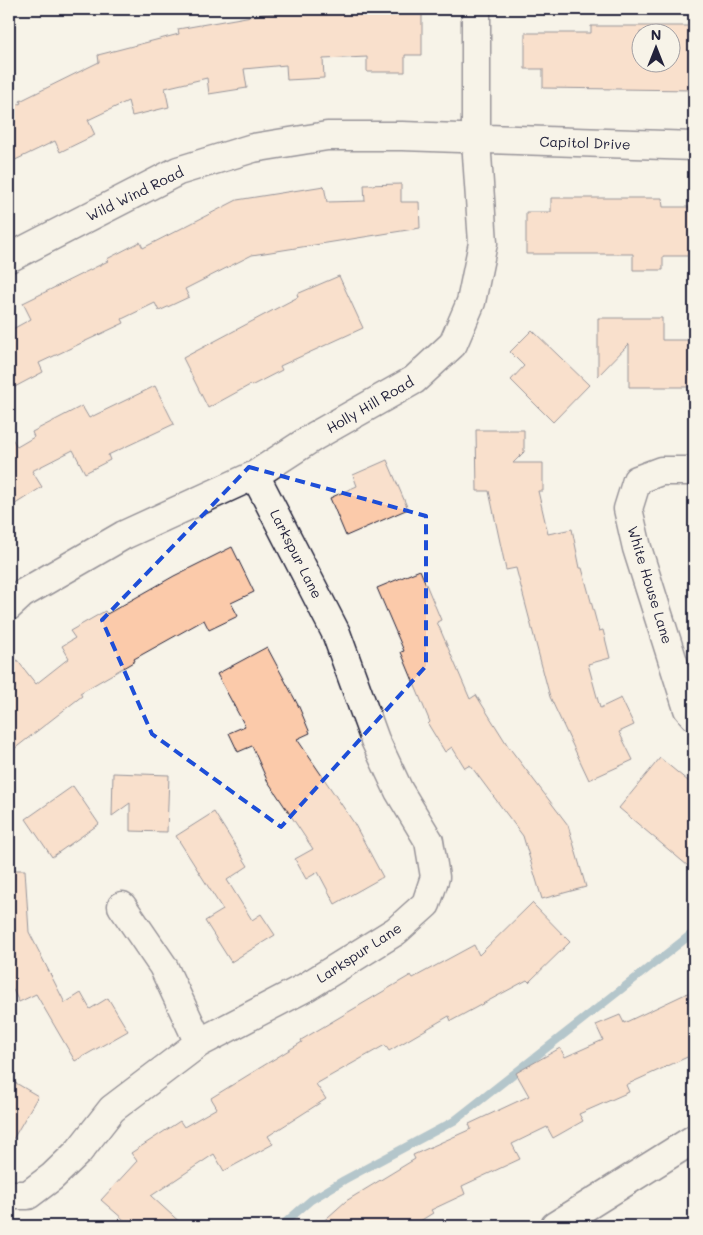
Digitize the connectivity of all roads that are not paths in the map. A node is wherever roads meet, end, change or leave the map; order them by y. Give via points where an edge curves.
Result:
1 (476, 9) edge
2 (476, 140) junction
3 (694, 146) edge
4 (9, 258) edge
5 (694, 471) edge
6 (255, 475) junction
7 (9, 606) edge
8 (694, 716) edge
9 (122, 906) dead end
10 (199, 1043) junction
11 (694, 1139) edge
12 (9, 1195) edge
13 (555, 1226) edge

1 - 2 street, Holly Hill Road
2 - 3 street, Capitol Drive
2 - 4 street, Wild Wind Road via 327,136 253,148 178,172
2 - 6 street, Holly Hill Road via 483,243 471,302 453,344 414,380 315,436
5 - 8 street, White House Lane via 661,471 637,480 628,510 688,709
6 - 7 street, Holly Hill Road via 124,535 22,594
6 - 10 street, Larkspur Lane via 336,633 375,740 399,791 429,841 435,877 426,904 396,931 306,987
9 - 10 street via 163,966
10 - 12 street, Larkspur Lane via 112,1109 79,1151 52,1177 28,1195
11 - 13 street

